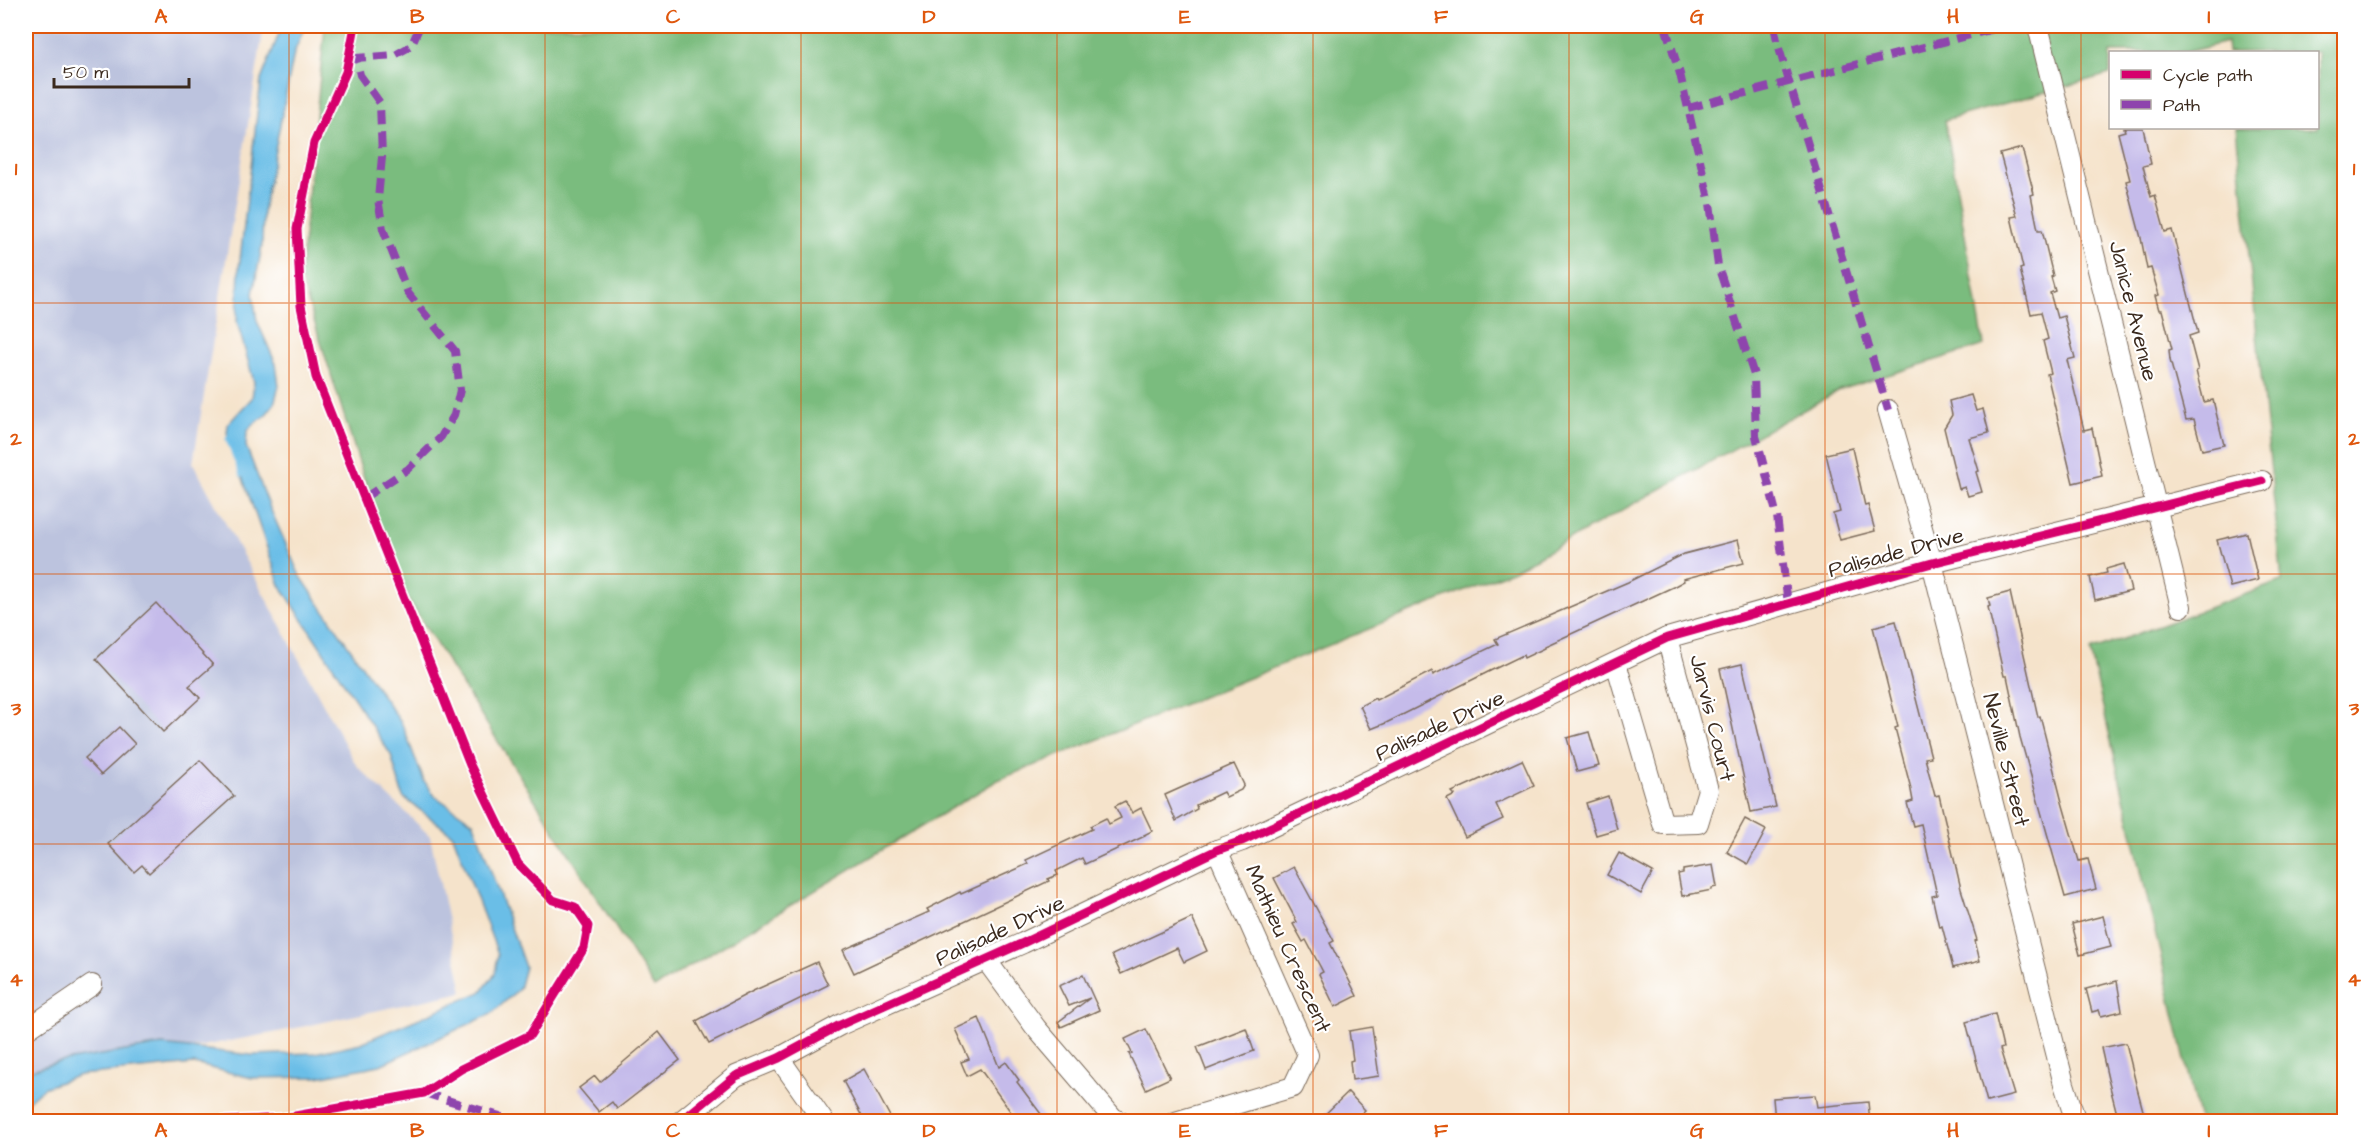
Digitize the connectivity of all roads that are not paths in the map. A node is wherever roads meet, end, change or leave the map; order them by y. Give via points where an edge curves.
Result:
1 (2038, 26) edge
2 (1888, 410) dead end
3 (2262, 481) dead end
4 (2156, 507) junction
5 (1932, 562) junction
6 (2181, 607) dead end
7 (1667, 638) junction
8 (1616, 663) junction
9 (1218, 850) junction
10 (986, 960) junction
11 (92, 985) dead end
12 (26, 1030) edge
13 (779, 1058) junction
14 (680, 1122) edge
15 (824, 1122) edge
16 (1121, 1122) edge
17 (1175, 1122) edge
18 (2076, 1122) edge

1 - 4 street, Janice Avenue
2 - 5 street, Neville Street
3 - 4 street, Palisade Drive
4 - 5 street, Palisade Drive
4 - 6 street, Janice Avenue
5 - 7 street, Palisade Drive
5 - 18 street, Neville Street
7 - 8 street, Palisade Drive
7 - 8 street, Jarvis Court via 1708,790 1698,823 1663,824
8 - 9 street, Palisade Drive
9 - 10 street, Palisade Drive
9 - 17 street, Mathieu Crescent via 1308,1055 1293,1087
10 - 13 street, Palisade Drive via 840,1025
10 - 16 street via 1036,1028 1113,1118
11 - 12 street
13 - 14 street, Palisade Drive via 736,1076
13 - 15 street

